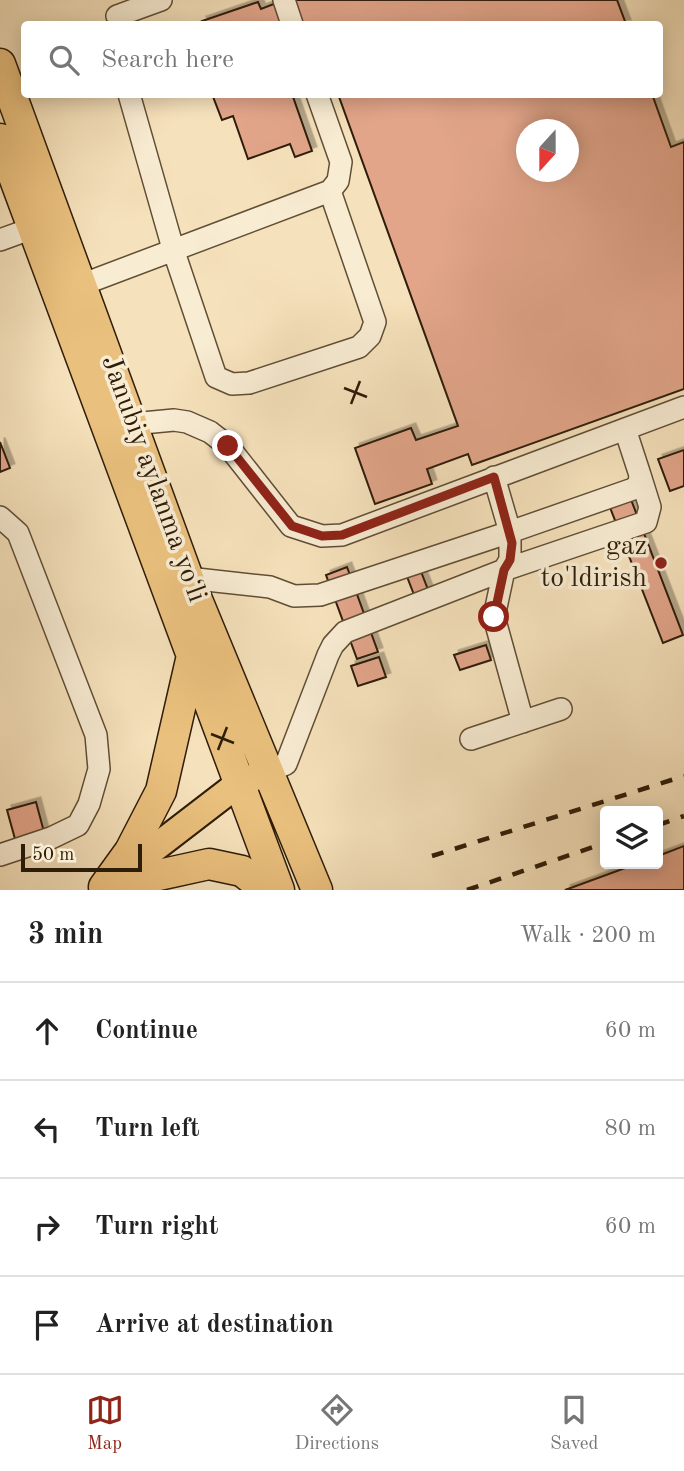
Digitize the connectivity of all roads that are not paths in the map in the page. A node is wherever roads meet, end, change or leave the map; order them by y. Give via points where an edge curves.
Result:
1 (161, 0) edge
2 (284, 0) edge
3 (117, 13) edge
4 (291, 21) edge
5 (0, 64) edge
6 (131, 98) edge
7 (318, 98) edge
8 (0, 139) edge
9 (330, 191) junction
10 (33, 228) junction
11 (0, 240) edge
12 (174, 251) junction
13 (69, 290) junction
14 (684, 407) edge
15 (132, 424) junction
16 (625, 429) junction
17 (640, 475) junction
18 (494, 477) junction
19 (0, 517) edge
20 (510, 532) junction
21 (504, 570) junction
22 (188, 578) junction
23 (191, 660) junction
24 (561, 709) dead end
25 (523, 722) junction
26 (471, 738) dead end
27 (267, 772) junction
28 (238, 785) junction
29 (0, 855) edge
30 (100, 889) edge
31 (266, 890) edge
32 (279, 890) edge
33 (317, 890) edge

1 - 3 street
2 - 4 street
5 - 13 highway, Janubiy aylanma yoʻli
6 - 12 street
7 - 9 street via 341,162 338,181
8 - 10 highway, Janubiy aylanma yoʻli
9 - 12 street
9 - 12 street via 375,322 370,336 359,346 249,383 232,384 216,377
10 - 11 street
10 - 13 highway, Janubiy aylanma yoʻli
12 - 13 street
13 - 15 highway, Janubiy aylanma yoʻli
13 - 23 highway, Janubiy aylanma yoʻli
14 - 16 street
15 - 18 street via 174,420 210,432 228,446 292,526 322,536 342,535
15 - 22 highway, Janubiy aylanma yoʻli
16 - 17 street
16 - 18 street
17 - 20 street via 633,489
17 - 21 street via 650,507 646,522
18 - 20 street
19 - 29 street via 18,533 96,734 99,769 78,825
20 - 21 street via 510,560
20 - 22 street via 320,595 294,596 270,587
21 - 25 street via 494,617
21 - 27 street via 345,632 328,655 285,764
22 - 27 highway, Janubiy aylanma yoʻli
23 - 28 highway, Janubiy aylanma yoʻli
23 - 30 highway via 161,791 130,851
24 - 25 street
25 - 26 street
27 - 28 main road
27 - 33 highway, Janubiy aylanma yoʻli
28 - 30 main road
28 - 32 highway, Janubiy aylanma yoʻli
30 - 31 highway via 209,864 242,871

